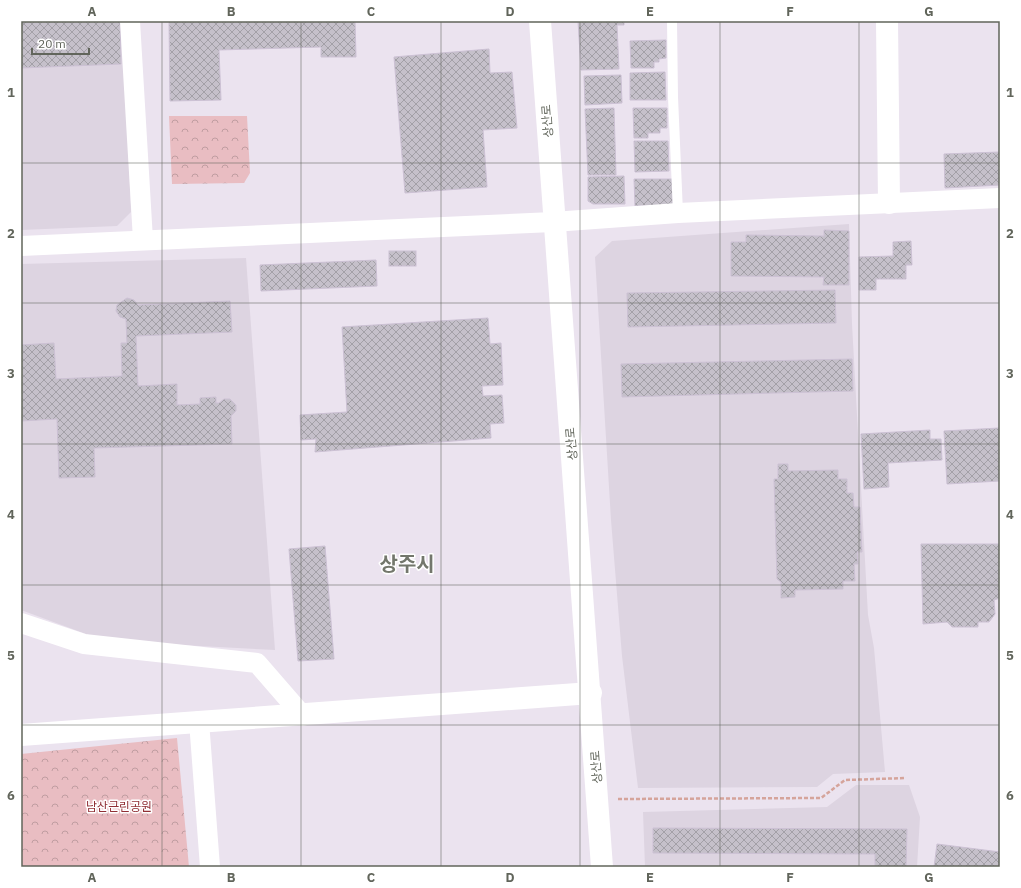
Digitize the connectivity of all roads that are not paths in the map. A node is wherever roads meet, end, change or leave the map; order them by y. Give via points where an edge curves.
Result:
1 (130, 21) edge
2 (540, 21) edge
3 (672, 21) edge
4 (887, 21) edge
5 (1000, 198) edge
6 (889, 203) junction
7 (678, 213) junction
8 (553, 222) junction
9 (143, 240) junction
10 (21, 246) edge
11 (21, 623) edge
12 (591, 693) junction
13 (303, 716) junction
14 (199, 721) junction
15 (21, 735) edge
16 (210, 867) edge
17 (602, 867) edge

1 - 9 street
2 - 8 street, 상산로
3 - 7 lane
4 - 6 street
5 - 6 street
6 - 7 street
7 - 8 street
8 - 9 street
8 - 12 street, 상산로
9 - 10 street
11 - 13 street via 84,644 256,663
12 - 13 street
12 - 17 street, 상산로
13 - 14 street
14 - 15 street
14 - 16 street

